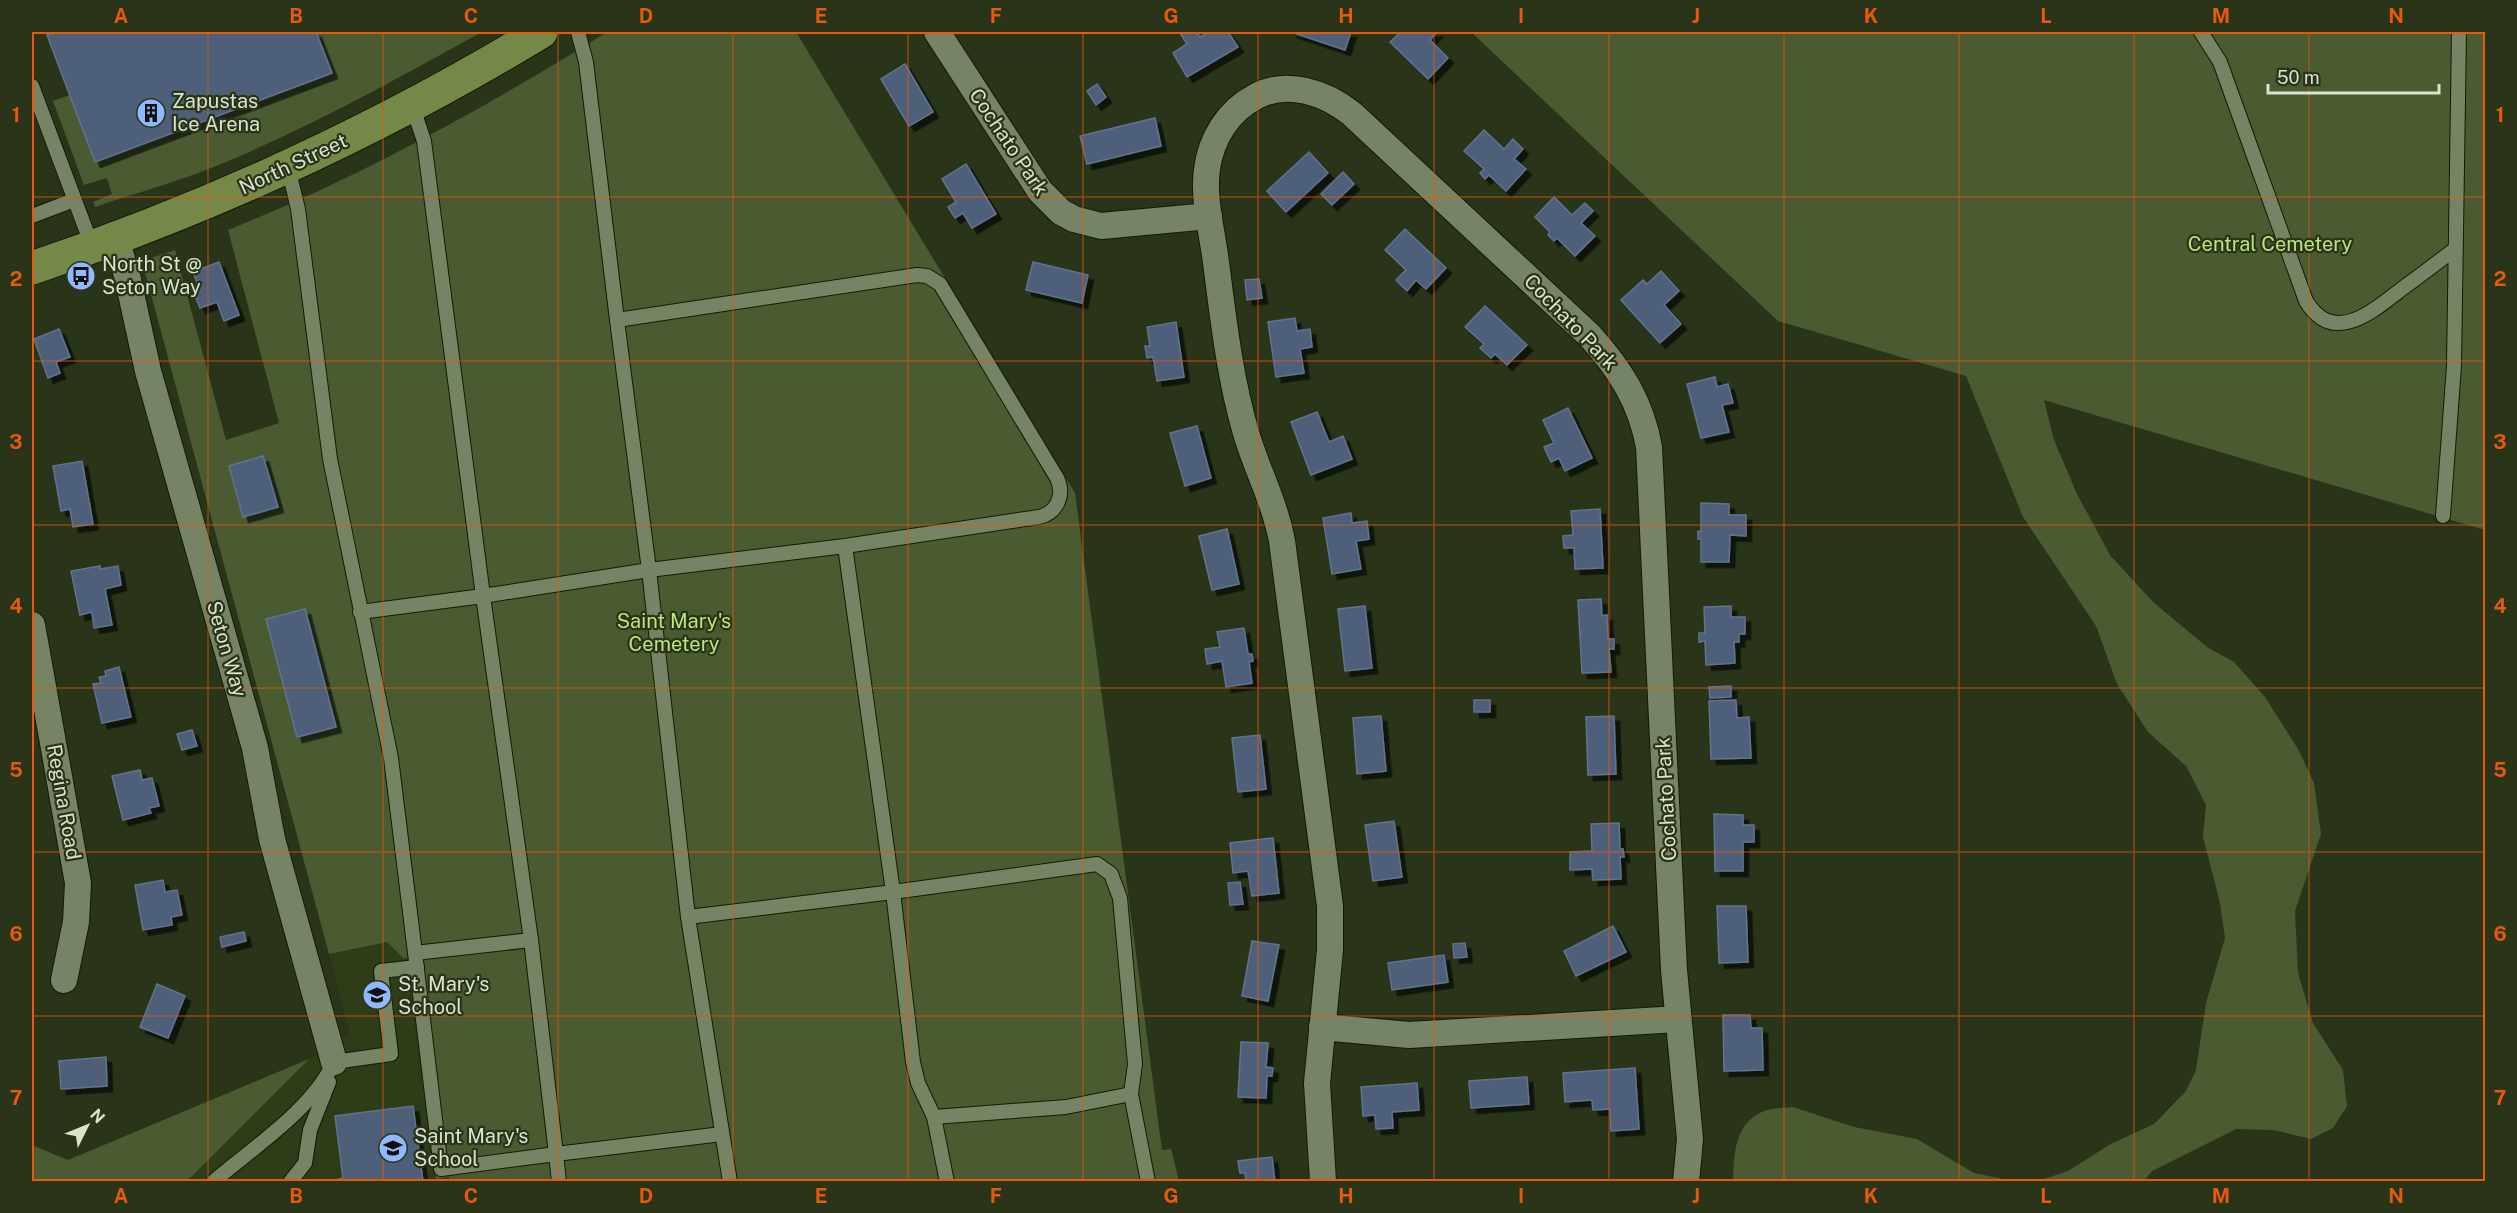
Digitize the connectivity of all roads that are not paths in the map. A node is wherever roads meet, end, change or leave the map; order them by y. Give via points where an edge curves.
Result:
1 (541, 32) edge
2 (578, 32) edge
3 (937, 32) edge
4 (2201, 32) edge
5 (2459, 32) edge
6 (32, 86) edge
7 (412, 105) junction
8 (288, 167) junction
9 (74, 200) junction
10 (32, 216) edge
11 (1209, 216) junction
12 (104, 241) junction
13 (2456, 249) junction
14 (32, 268) edge
15 (617, 320) junction
16 (2443, 516) dead end
17 (845, 546) junction
18 (649, 570) junction
19 (483, 596) junction
20 (360, 612) junction
21 (32, 625) edge
22 (892, 892) junction
23 (688, 917) junction
24 (531, 940) junction
25 (416, 960) junction
26 (64, 980) dead end
27 (1678, 1019) junction
28 (1322, 1027) junction
29 (333, 1062) junction
30 (1131, 1094) junction
31 (934, 1117) junction
32 (722, 1134) junction
33 (556, 1154) junction
34 (213, 1182) edge
35 (290, 1182) edge
36 (559, 1182) edge
37 (730, 1182) edge
38 (947, 1182) edge
39 (1148, 1182) edge
40 (1323, 1182) edge
41 (1686, 1182) edge

1 - 7 main road, North Street
2 - 15 lane via 586,62
3 - 11 street, Cochato Park via 1030,178 1062,212 1101,226
4 - 13 lane via 2220,62 2306,301 2318,316 2333,323 2358,320
5 - 13 lane
6 - 9 lane
7 - 8 main road, North Street
7 - 19 lane via 424,141
8 - 12 main road, North Street
8 - 20 lane via 298,209 331,467
9 - 10 lane
9 - 12 lane
11 - 27 street, Cochato Park via 1207,168 1214,142 1230,117 1250,99 1272,90 1316,93 1352,114 1574,321 1605,352 1627,383 1642,415 1649,447
11 - 28 street, Cochato Park via 1240,411 1253,456 1275,508 1286,564 1329,895 1330,950
12 - 14 main road, North Street
12 - 29 street, Seton Way via 129,282 148,371 255,748 274,847
13 - 16 lane via 2454,366
15 - 17 lane via 917,275 940,284 1057,478 1061,490 1058,502 1039,517
15 - 18 lane
17 - 18 lane
17 - 22 lane
18 - 19 lane
18 - 23 lane
19 - 20 lane
19 - 24 lane
20 - 25 lane via 393,769
21 - 26 street, Regina Road via 78,883 73,941
22 - 23 lane
22 - 30 lane via 1097,864 1111,874 1120,898 1135,1064
22 - 31 lane via 914,1062 918,1083
23 - 32 lane
24 - 25 lane
24 - 33 lane
25 - 29 lane via 381,971 391,1054
25 - 33 lane via 441,1169
27 - 28 street via 1409,1035
27 - 41 street, Cochato Park via 1690,1139
28 - 40 street, Cochato Park via 1317,1083
29 - 34 lane via 323,1082 304,1104
29 - 35 lane via 310,1130 305,1163
30 - 31 lane via 1066,1107
30 - 39 lane
31 - 38 lane
32 - 33 lane
32 - 37 lane
33 - 36 lane

